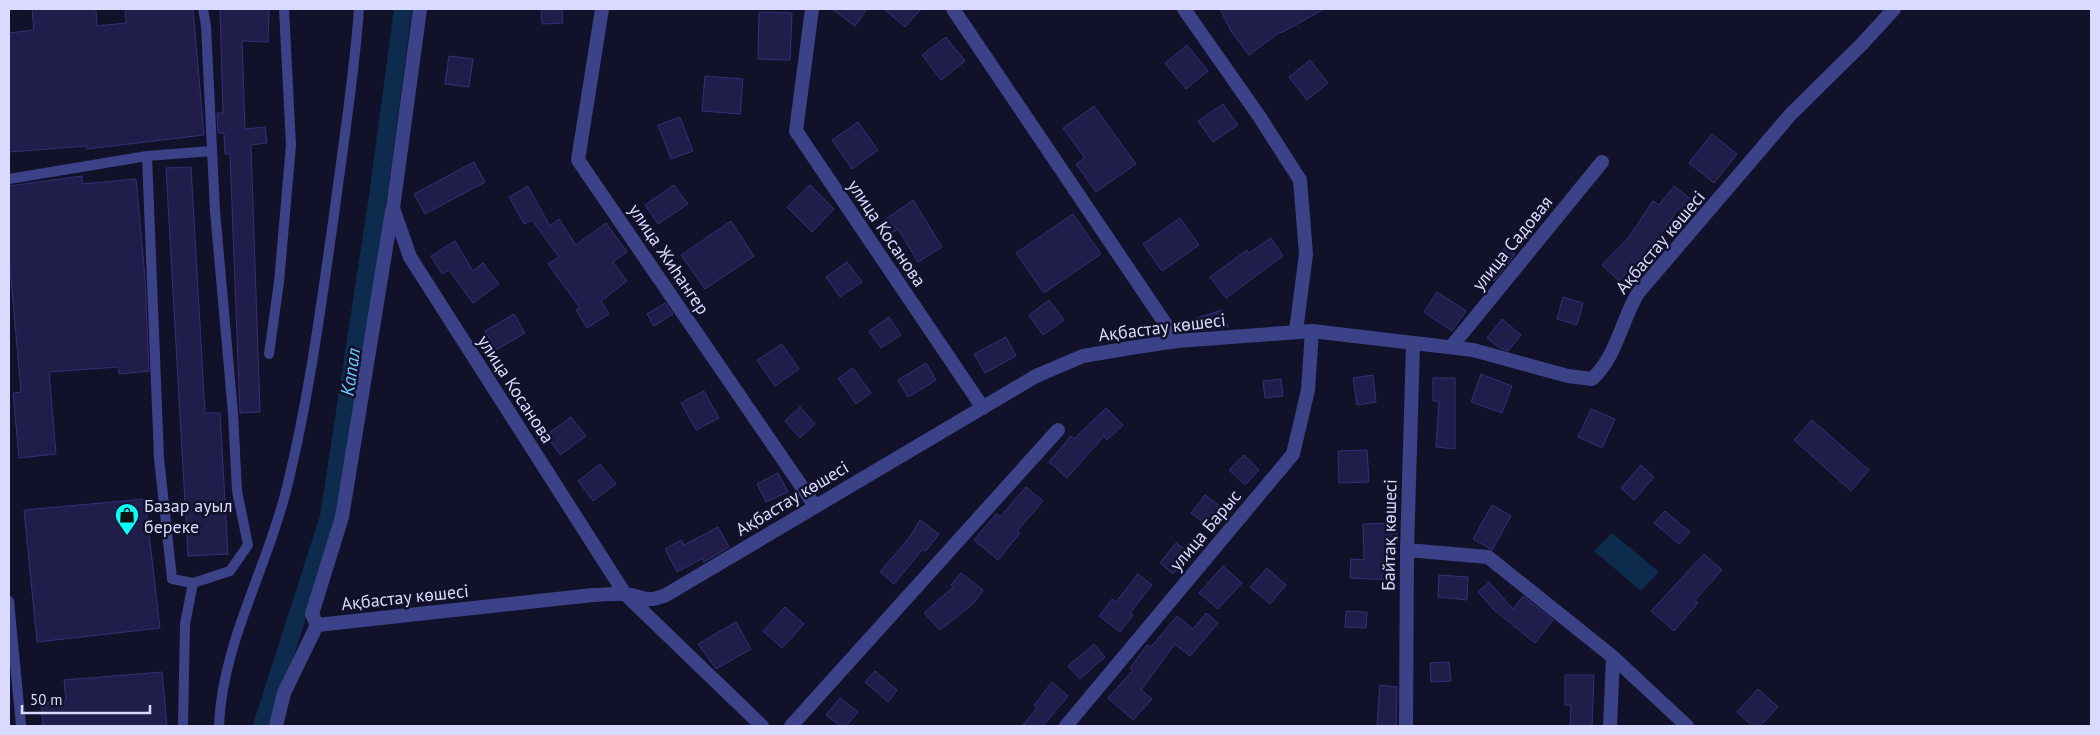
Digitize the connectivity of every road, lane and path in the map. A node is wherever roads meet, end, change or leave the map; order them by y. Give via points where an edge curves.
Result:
1 (203, 9) edge
2 (284, 9) edge
3 (359, 9) edge
4 (420, 9) edge
5 (602, 9) edge
6 (812, 9) edge
7 (1184, 9) edge
8 (1894, 9) edge
9 (955, 11) edge
10 (212, 151) junction
11 (147, 156) junction
12 (1602, 162) dead end
13 (9, 179) edge
14 (393, 208) junction
15 (1296, 331) junction
16 (1312, 331) junction
17 (1177, 341) junction
18 (1413, 344) junction
19 (1451, 347) junction
20 (268, 354) dead end
21 (983, 408) junction
22 (1058, 430) dead end
23 (815, 506) junction
24 (1407, 550) junction
25 (193, 583) junction
26 (625, 594) junction
27 (9, 601) edge
28 (317, 625) junction
29 (1612, 657) junction
30 (20, 726) edge
31 (183, 726) edge
32 (219, 726) edge
33 (276, 726) edge
34 (762, 726) edge
35 (791, 726) edge
36 (1066, 726) edge
37 (1406, 726) edge
38 (1610, 726) edge
39 (1687, 726) edge

1 - 10 lane
2 - 20 lane via 291,145 279,282
3 - 32 lane via 332,232 303,414 287,488 222,689
4 - 14 street, улица Косанова
5 - 23 street, улица Жиhангер via 578,160
6 - 21 street, улица Косанова via 796,131
7 - 15 street via 1300,180 1306,254
8 - 19 street, Ақбастау көшесі via 1791,114 1638,293 1609,355 1592,379
9 - 17 street
10 - 11 lane
10 - 25 lane via 237,491 248,544 230,571
11 - 13 lane
11 - 25 lane via 159,458 172,579
12 - 19 street, улица Садовая
14 - 26 street, улица Косанова via 410,257
14 - 28 street via 342,517 312,614
15 - 16 street, Ақбастау көшесі
15 - 17 street, Ақбастау көшесі
16 - 18 street, Ақбастау көшесі
16 - 36 street, улица Барыс via 1308,390 1293,454
17 - 21 street, Ақбастау көшесі via 1083,356 1036,376
18 - 19 street, Ақбастау көшесі
18 - 24 street, Байтақ көшесі
21 - 23 street, Ақбастау көшесі
22 - 35 street
23 - 26 street, Ақбастау көшесі via 666,595 647,601
24 - 29 street via 1488,557
24 - 37 street, Байтақ көшесі
25 - 31 lane via 186,624
26 - 28 street, Ақбастау көшесі
26 - 34 street, улица Косанова
27 - 30 lane
28 - 33 street via 284,693
29 - 38 street
29 - 39 street

